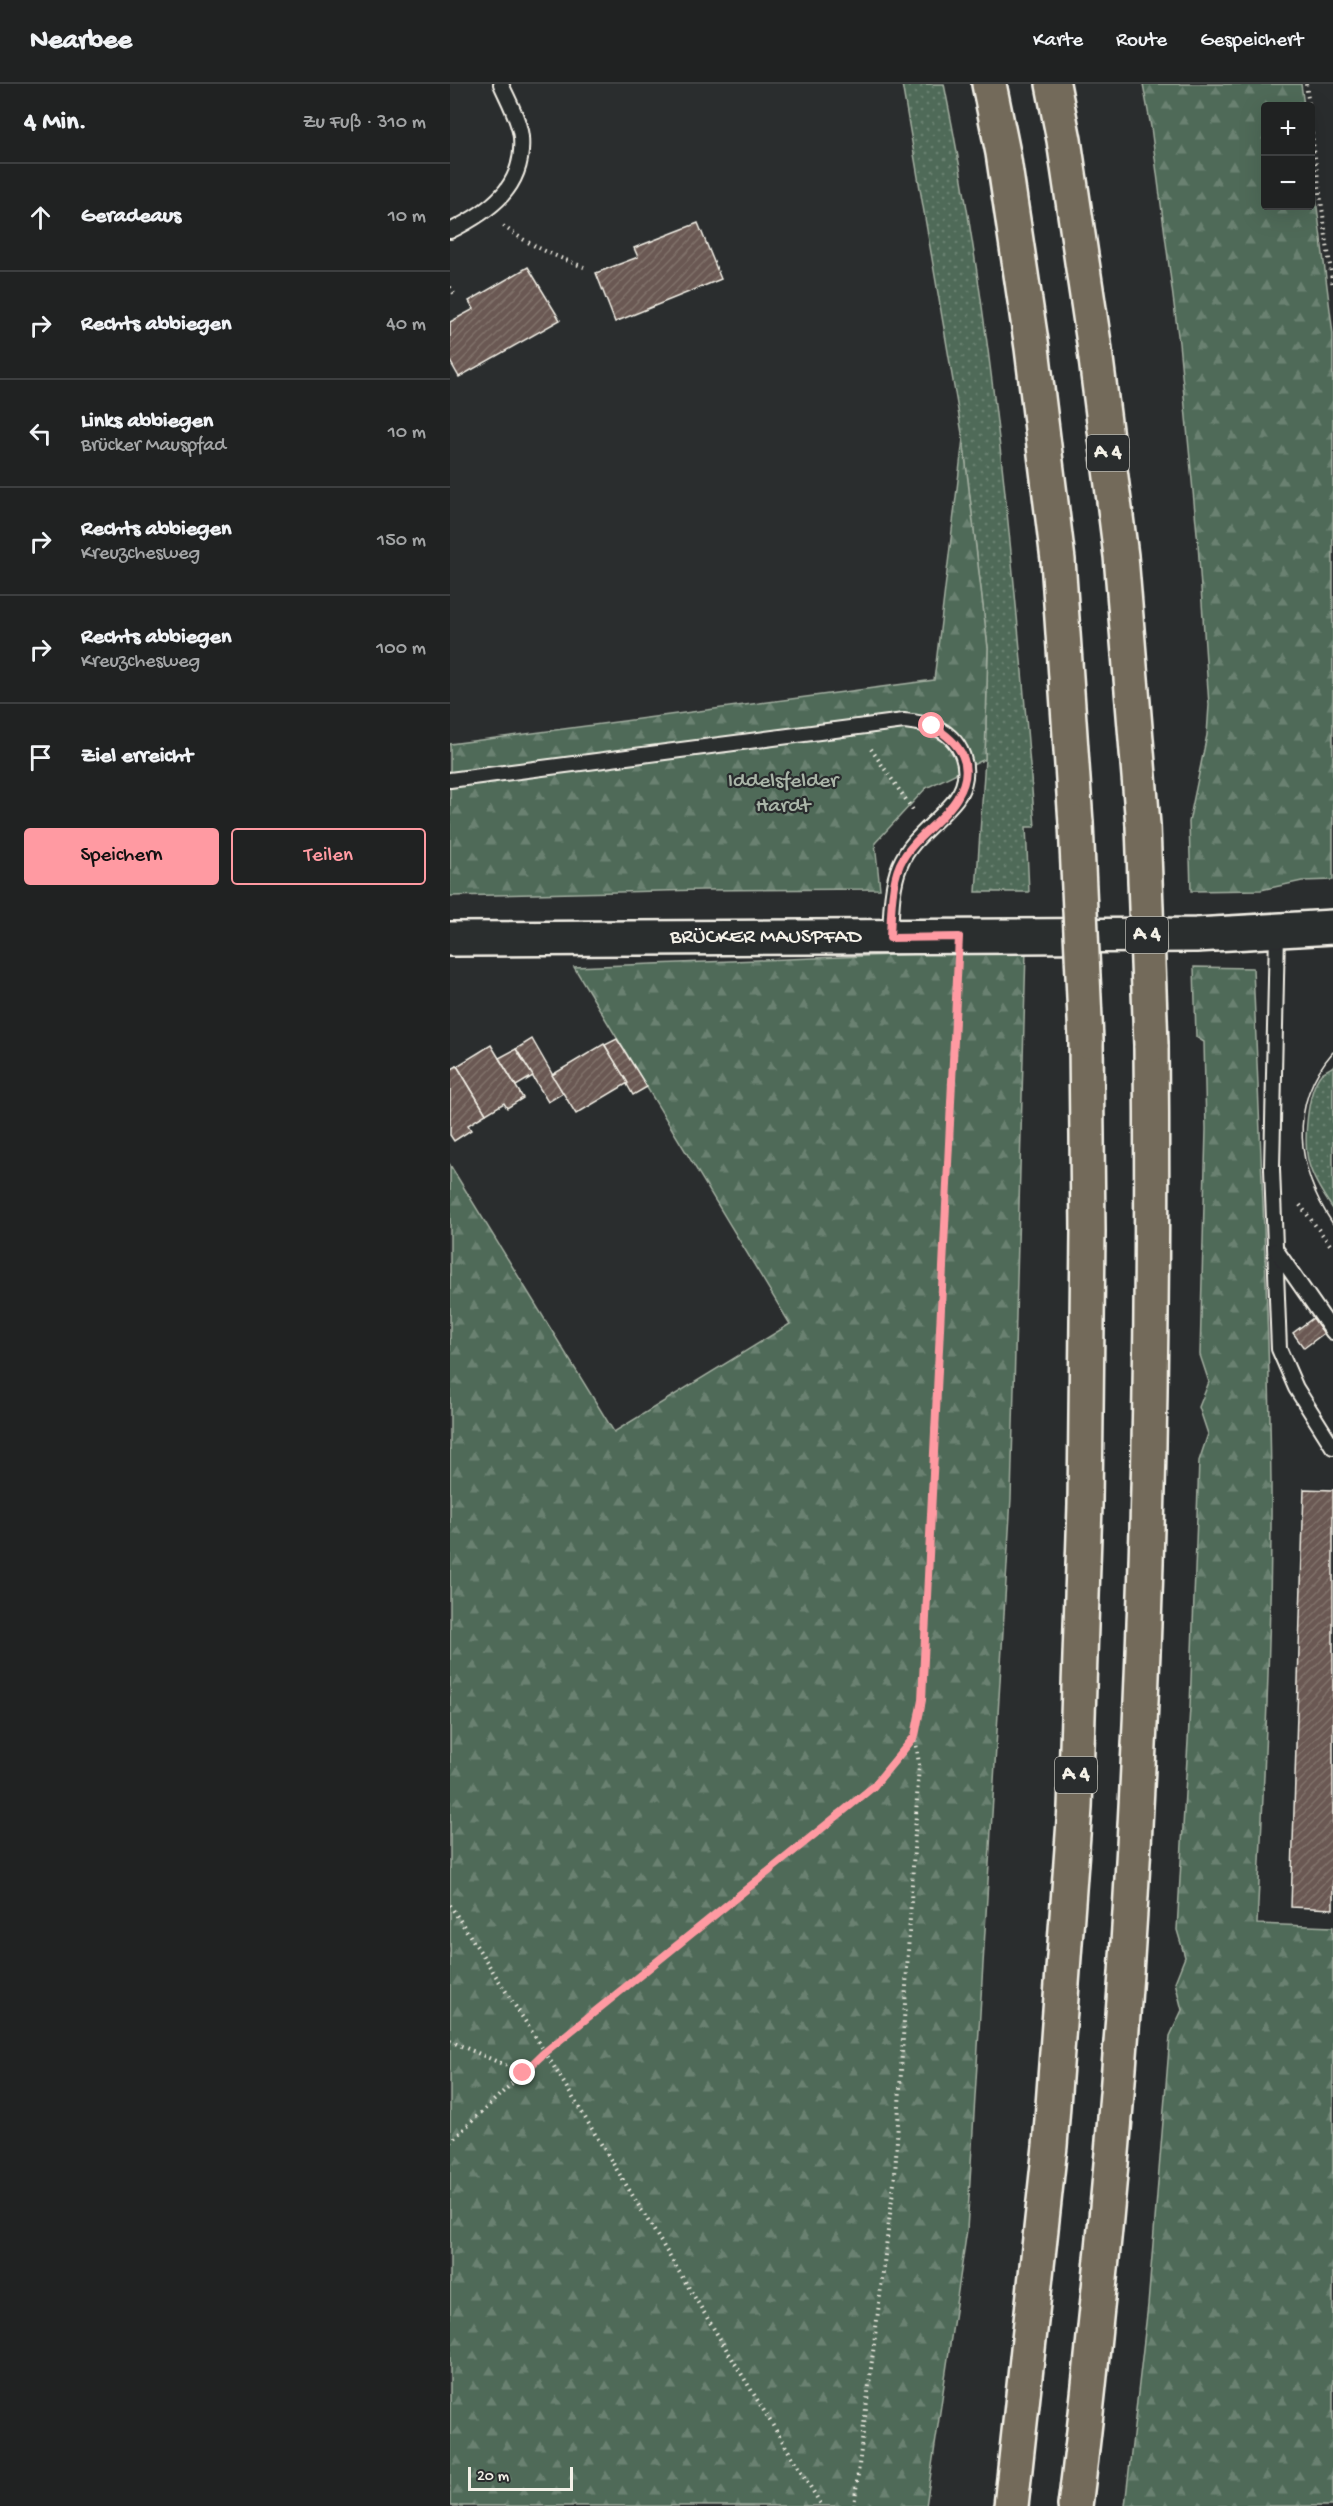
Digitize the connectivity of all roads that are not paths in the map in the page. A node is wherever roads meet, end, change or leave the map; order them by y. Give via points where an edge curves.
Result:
1 (501, 84) edge
2 (988, 84) edge
3 (1053, 84) edge
4 (450, 231) edge
5 (450, 780) edge
6 (1333, 927) edge
7 (1277, 932) junction
8 (890, 938) junction
9 (450, 939) edge
10 (1276, 1250) junction
11 (1333, 1332) edge
12 (1333, 1447) edge
13 (1011, 2506) edge
14 (1076, 2506) edge

1 - 4 lane via 521,137 513,182 500,201
2 - 13 highway, A 4, bridge via 1003,153 1058,560 1086,1041 1088,1231 1085,1505 1075,1808 1050,2146
3 - 14 highway, A 4, bridge via 1094,343 1121,556 1143,825 1153,1228 1149,1510 1137,1811 1113,2151
5 - 8 lane via 904,721 932,726 950,736 963,753 966,774 957,797 910,847 899,866
6 - 7 main road, BRÜCKER MAUSPFAD
7 - 8 main road, BRÜCKER MAUSPFAD
7 - 10 lane via 1272,1169
8 - 9 main road, BRÜCKER MAUSPFAD
10 - 11 lane
10 - 12 lane via 1279,1349 1291,1378

